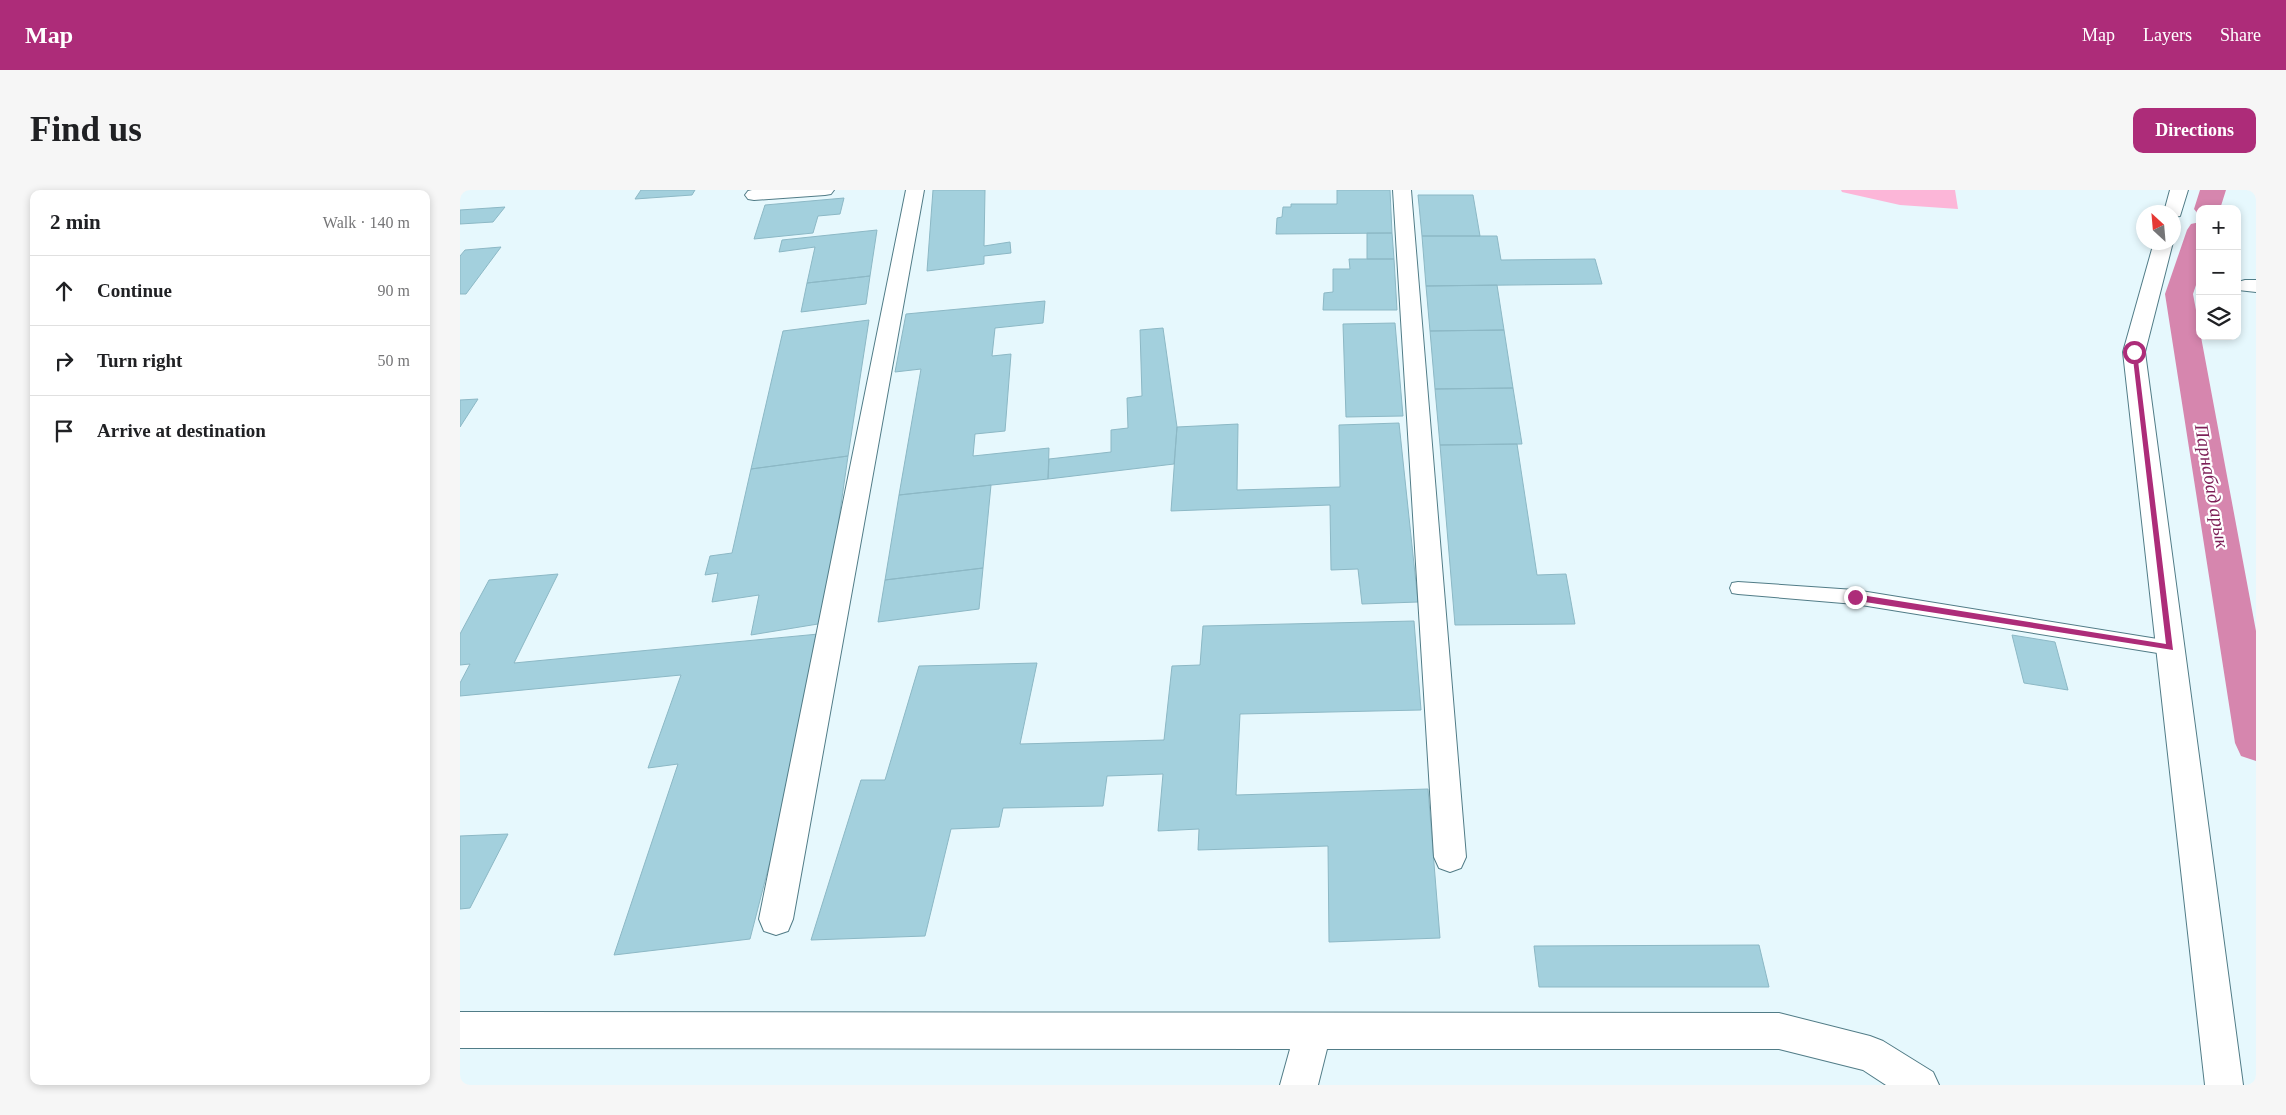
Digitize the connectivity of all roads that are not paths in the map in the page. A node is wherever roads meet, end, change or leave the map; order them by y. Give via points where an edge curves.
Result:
1 (824, 190) edge
2 (915, 190) edge
3 (1402, 190) edge
4 (2179, 190) edge
5 (754, 195) dead end
6 (2175, 205) edge
7 (2162, 250) edge
8 (1738, 588) dead end
9 (2170, 648) junction
10 (1450, 857) dead end
11 (776, 919) dead end
12 (460, 1030) edge
13 (1313, 1031) junction
14 (1298, 1085) edge
15 (1920, 1085) edge
16 (2224, 1085) edge

1 - 5 street
2 - 11 street
3 - 10 street
4 - 6 street
7 - 9 street via 2134,352
8 - 9 lane via 1855,597
9 - 16 street
12 - 13 street
13 - 14 street
13 - 15 street via 1778,1031 1870,1054

